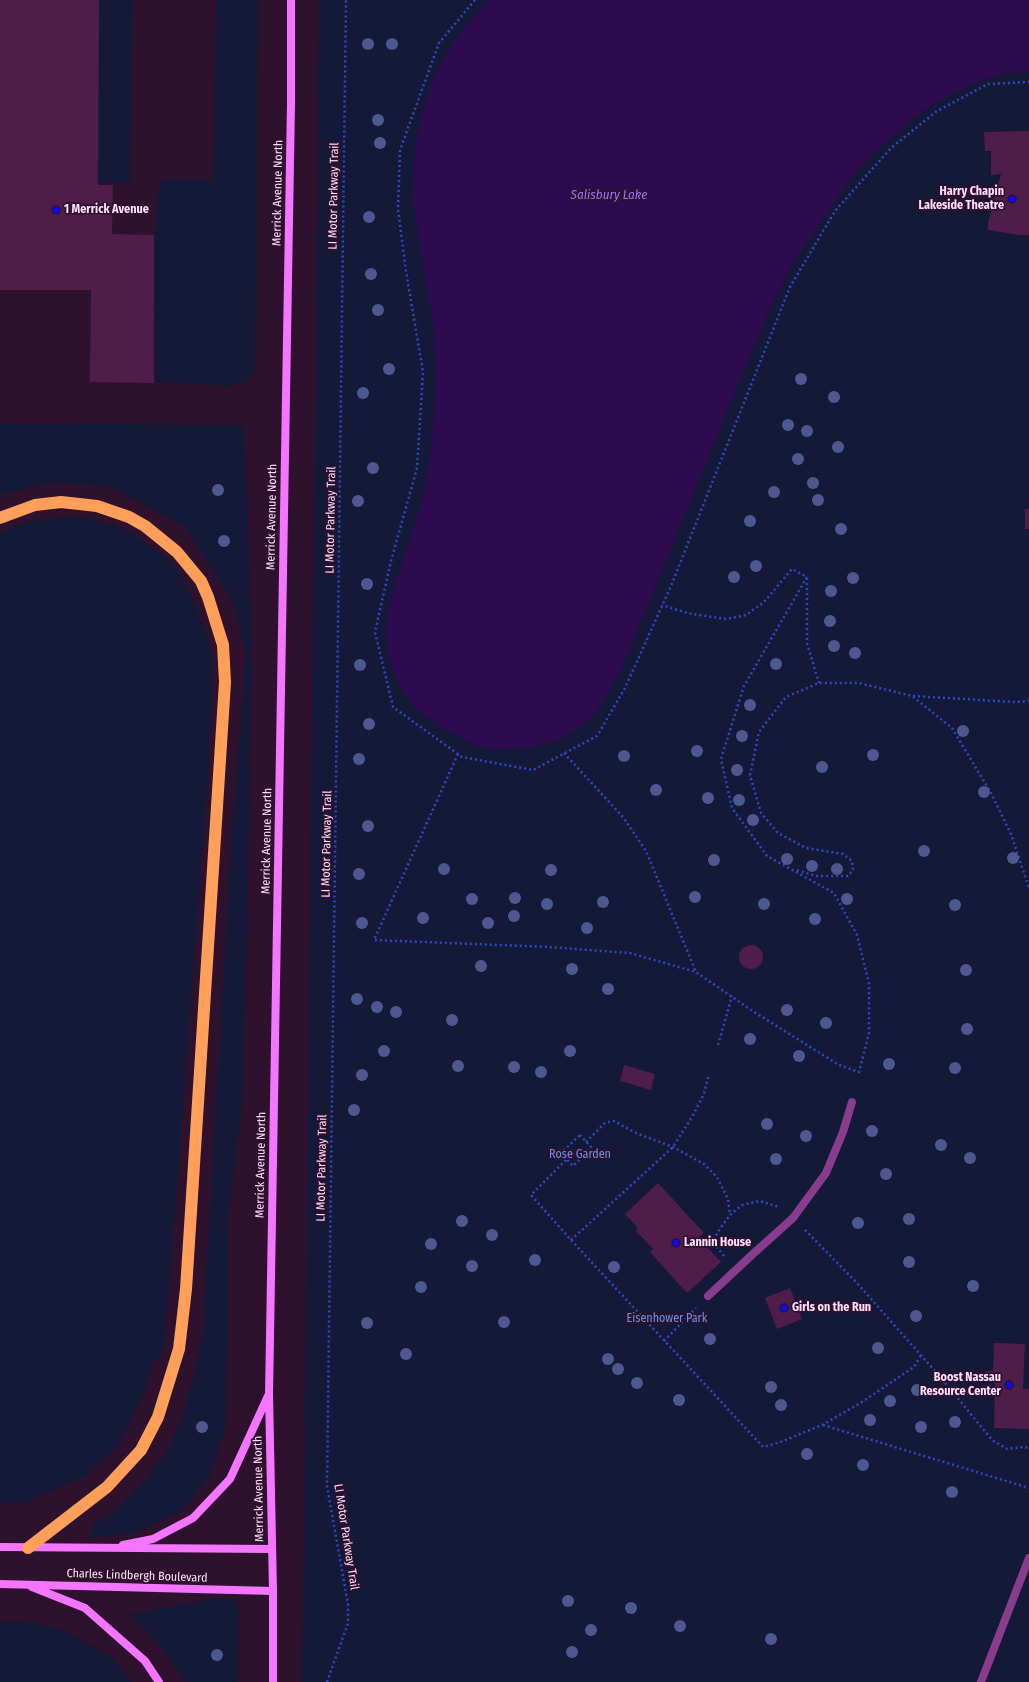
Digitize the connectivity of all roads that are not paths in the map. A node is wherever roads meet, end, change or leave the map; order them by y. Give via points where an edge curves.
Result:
1 (291, 0) edge
2 (0, 518) edge
3 (852, 1102) dead end
4 (708, 1296) road end
5 (269, 1394) junction
6 (0, 1547) edge
7 (28, 1548) junction
8 (109, 1548) junction
9 (272, 1549) junction
10 (1029, 1558) edge
11 (0, 1584) edge
12 (28, 1585) junction
13 (273, 1591) junction
14 (159, 1682) edge
15 (273, 1682) edge
16 (981, 1682) edge

1 - 5 main road, Merrick Avenue North
2 - 7 highway via 35,505 61,502 96,506 129,517 146,526 177,552 201,581 223,645 225,682 186,1289 178,1349 158,1417 141,1450 107,1487
3 - 4 lane via 826,1173 794,1218
5 - 8 main road via 230,1479 193,1518 153,1539
5 - 9 main road, Merrick Avenue North
6 - 7 main road
7 - 8 main road
8 - 9 main road
9 - 13 main road, Merrick Avenue North
10 - 16 lane
11 - 12 main road, Charles Lindbergh Boulevard
12 - 13 main road, Charles Lindbergh Boulevard
12 - 14 main road via 85,1608 145,1661
13 - 15 main road, Merrick Avenue North

